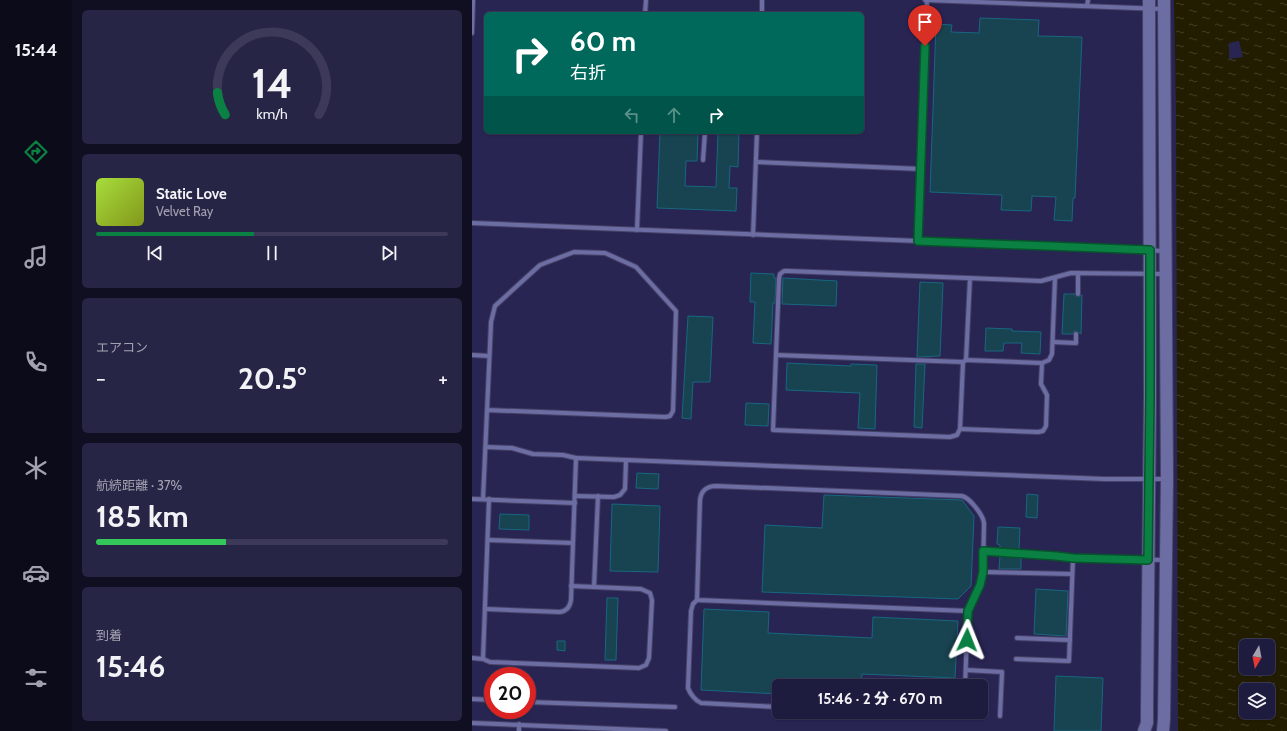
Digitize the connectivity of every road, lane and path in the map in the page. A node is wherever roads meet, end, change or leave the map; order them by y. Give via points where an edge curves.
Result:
1 (473, 0) edge
2 (646, 0) edge
3 (762, 0) edge
4 (926, 0) edge
5 (1088, 0) edge
6 (991, 1) edge
7 (1045, 2) edge
8 (1149, 4) edge
9 (1164, 5) edge
10 (1087, 6) junction
11 (645, 12) edge
12 (762, 12) edge
13 (472, 33) edge
14 (640, 134) edge
15 (705, 134) edge
16 (757, 134) edge
17 (703, 160) dead end
18 (756, 162) junction
19 (920, 169) junction
20 (472, 224) edge
21 (637, 230) junction
22 (753, 235) junction
23 (918, 241) junction
24 (1150, 250) junction
25 (1166, 251) junction
26 (1078, 273) junction
27 (1150, 274) junction
28 (1166, 274) junction
29 (970, 278) junction
30 (1055, 278) junction
31 (1078, 294) dead end
32 (1076, 334) dead end
33 (1053, 342) junction
34 (776, 354) junction
35 (472, 355) edge
36 (489, 356) junction
37 (964, 361) junction
38 (1042, 363) junction
39 (487, 410) junction
40 (960, 429) junction
41 (486, 447) junction
42 (576, 458) junction
43 (626, 460) junction
44 (1148, 479) junction
45 (1167, 479) junction
46 (575, 496) junction
47 (598, 496) junction
48 (472, 499) edge
49 (483, 499) junction
50 (489, 499) junction
51 (575, 503) junction
52 (488, 540) junction
53 (573, 543) junction
54 (983, 551) junction
55 (1073, 558) junction
56 (1148, 560) junction
57 (1167, 560) junction
58 (983, 572) junction
59 (1072, 574) junction
60 (571, 586) junction
61 (594, 587) junction
62 (696, 600) junction
63 (485, 609) junction
64 (968, 611) junction
65 (1017, 638) dead end
66 (1070, 640) junction
67 (472, 658) edge
68 (483, 659) junction
69 (1016, 659) dead end
70 (966, 670) junction
71 (965, 679) edge
72 (472, 699) edge
73 (484, 700) edge
74 (536, 702) edge
75 (772, 706) edge
76 (675, 707) dead end
77 (1000, 716) dead end
78 (472, 723) edge
79 (519, 724) junction
80 (519, 731) edge
81 (666, 731) edge
82 (1144, 731) edge
83 (1163, 731) edge

1 - 13 lane
2 - 11 lane
3 - 12 lane
4 - 6 lane
4 - 19 lane
5 - 10 lane
6 - 7 lane
7 - 10 lane
8 - 9 lane
8 - 10 lane
8 - 24 street
9 - 25 street
14 - 21 lane
15 - 17 lane
16 - 18 lane
18 - 19 lane
18 - 22 lane
19 - 23 lane
20 - 21 lane
21 - 22 lane
22 - 23 lane
23 - 24 lane
24 - 25 lane
24 - 27 street
25 - 28 street
26 - 27 lane
26 - 30 lane
26 - 31 lane
27 - 28 lane
27 - 44 street
28 - 45 street
29 - 30 lane via 1041,281
29 - 34 lane via 784,271 779,277
29 - 37 lane
30 - 33 lane
32 - 33 lane via 1076,343
33 - 38 lane via 1050,359
34 - 37 lane
34 - 40 lane via 773,430 950,437 957,435
35 - 36 lane
36 - 39 lane
36 - 39 lane via 491,322 495,306 541,264 574,252 605,253 636,267 677,313 673,411 670,416
37 - 38 lane
37 - 40 lane
38 - 40 lane via 1041,384 1047,395 1046,426 1043,431
39 - 41 lane
41 - 42 lane via 512,448 533,454
41 - 49 lane
42 - 43 lane
42 - 46 lane
43 - 44 lane
43 - 47 lane via 622,494 616,497
44 - 45 lane
44 - 56 street
45 - 57 street
46 - 47 lane
46 - 51 lane
47 - 61 lane
48 - 49 lane
49 - 50 lane
50 - 51 lane
50 - 52 lane
51 - 53 lane
52 - 53 lane
52 - 63 lane
53 - 60 lane
54 - 55 lane
54 - 58 lane
54 - 62 lane via 983,519 964,496 712,486 704,490 701,496
55 - 56 lane
55 - 59 lane
56 - 57 lane
56 - 82 street via 1147,716
57 - 83 street
58 - 59 lane
58 - 64 lane
59 - 66 lane
60 - 61 lane
60 - 63 lane via 570,605 562,612
61 - 68 lane via 643,589 651,594 649,662 645,667 490,662
62 - 64 lane
62 - 75 lane via 691,611 689,691 702,704
63 - 68 lane
64 - 70 lane
65 - 66 lane
66 - 69 lane via 1069,661
67 - 68 lane
70 - 71 lane
70 - 77 lane via 1002,672
72 - 73 lane
74 - 76 lane
78 - 79 lane
79 - 80 lane
79 - 81 lane

